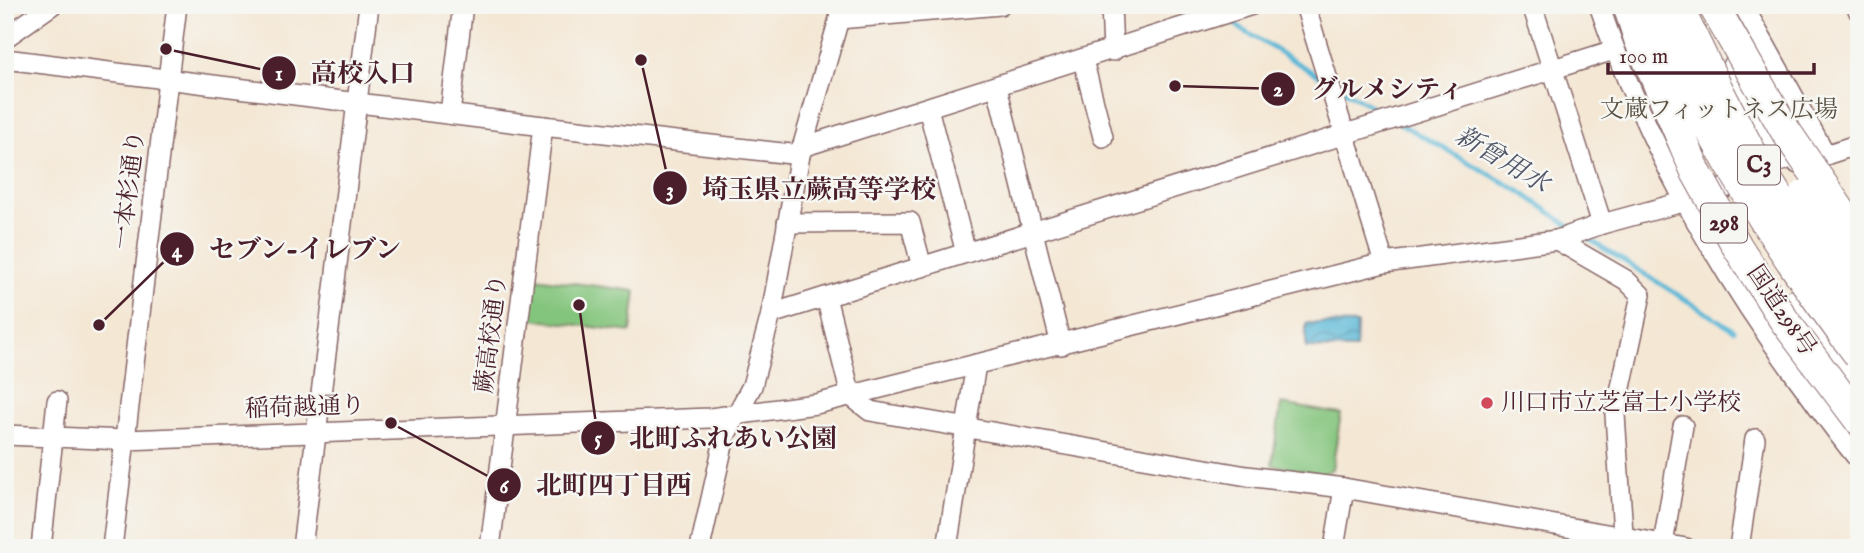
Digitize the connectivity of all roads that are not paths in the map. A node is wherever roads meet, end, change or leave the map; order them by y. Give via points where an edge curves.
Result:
1 (52, 5) edge
2 (177, 5) edge
3 (369, 5) edge
4 (463, 5) edge
5 (1000, 5) edge
6 (1111, 5) edge
7 (1252, 5) edge
8 (1306, 5) edge
9 (1532, 5) edge
10 (1599, 5) edge
11 (1628, 5) edge
12 (1649, 5) edge
13 (1677, 5) edge
14 (1711, 5) edge
15 (1856, 5) edge
16 (1747, 6) edge
17 (944, 8) edge
18 (841, 12) edge
19 (1859, 12) edge
20 (5, 38) edge
21 (1614, 50) junction
22 (1112, 51) junction
23 (5, 60) edge
24 (1083, 60) junction
25 (1553, 69) junction
26 (167, 80) junction
27 (997, 87) junction
28 (358, 102) junction
29 (929, 108) junction
30 (450, 114) junction
31 (543, 126) junction
32 (1344, 134) junction
33 (1103, 137) dead end
34 (1859, 144) edge
35 (801, 151) junction
36 (1826, 155) junction
37 (1696, 172) junction
38 (1683, 202) junction
39 (787, 223) junction
40 (1595, 226) junction
41 (1034, 232) junction
42 (1562, 238) junction
43 (1859, 238) edge
44 (966, 253) junction
45 (1384, 263) junction
46 (922, 267) junction
47 (1859, 276) edge
48 (826, 297) junction
49 (771, 314) junction
50 (1859, 314) edge
51 (1061, 345) junction
52 (1859, 355) edge
53 (976, 364) junction
54 (1859, 388) edge
55 (851, 396) junction
56 (57, 401) dead end
57 (733, 416) junction
58 (1859, 420) edge
59 (505, 426) junction
60 (1683, 426) dead end
61 (967, 428) junction
62 (316, 432) junction
63 (5, 435) edge
64 (54, 437) junction
65 (1755, 439) dead end
66 (125, 440) junction
67 (1859, 460) edge
68 (1344, 488) junction
69 (1623, 543) edge
70 (1663, 544) junction
71 (41, 548) edge
72 (112, 548) edge
73 (302, 548) edge
74 (490, 548) edge
75 (700, 548) edge
76 (947, 548) edge
77 (1334, 548) edge
78 (1686, 548) edge
79 (1739, 548) edge

1 - 20 street
2 - 26 street, 一本杉通り
3 - 28 street
4 - 30 street
5 - 17 street
6 - 22 street
7 - 22 street
8 - 32 street
9 - 25 street
10 - 21 street
11 - 37 highway, 国道298号 / 298, bridge
12 - 52 highway, C3, bridge via 1695,102 1745,191
13 - 50 highway, C3, bridge via 1768,181
14 - 43 highway, bridge via 1785,130
14 - 47 highway, bridge via 1738,77 1781,156
15 - 19 street
16 - 36 street
17 - 18 street
18 - 35 street
21 - 25 street
21 - 38 street
22 - 24 street
23 - 26 street
24 - 27 street
24 - 33 street
25 - 32 street
25 - 40 street
26 - 28 street
26 - 66 street, 一本杉通り
27 - 29 street
27 - 41 street
28 - 30 street
28 - 62 street
29 - 35 street
29 - 44 street
30 - 31 street
31 - 35 street
31 - 59 street, 蕨高校通り
32 - 41 street
32 - 45 street
34 - 36 street, 稲荷越通り
35 - 39 street
36 - 38 street, 稲荷越通り
37 - 54 highway, bridge
37 - 58 highway, 国道298号 / 298, bridge via 1784,320
38 - 40 street, 稲荷越通り
38 - 67 street via 1753,317
39 - 46 street via 910,222
39 - 49 street
40 - 42 street, 稲荷越通り
41 - 44 street
41 - 51 street
42 - 45 street, 稲荷越通り
42 - 69 street via 1641,295 1615,415
44 - 46 street
45 - 51 street, 稲荷越通り
46 - 48 street
48 - 49 street
48 - 55 street
49 - 57 street via 752,386
51 - 53 street, 稲荷越通り
53 - 55 street, 稲荷越通り
53 - 61 street
55 - 57 street, 稲荷越通り
55 - 61 street via 870,411
56 - 64 street
57 - 59 street, 稲荷越通り
57 - 75 street
59 - 62 street, 稲荷越通り
59 - 74 street, 蕨高校通り
60 - 70 street
61 - 68 street
61 - 76 street
62 - 66 street, 稲荷越通り
62 - 73 street
63 - 64 street, 稲荷越通り
64 - 66 street, 稲荷越通り
64 - 71 street
65 - 79 street
66 - 72 street, 一本杉通り
68 - 69 street
68 - 77 street
69 - 70 street
70 - 78 street

